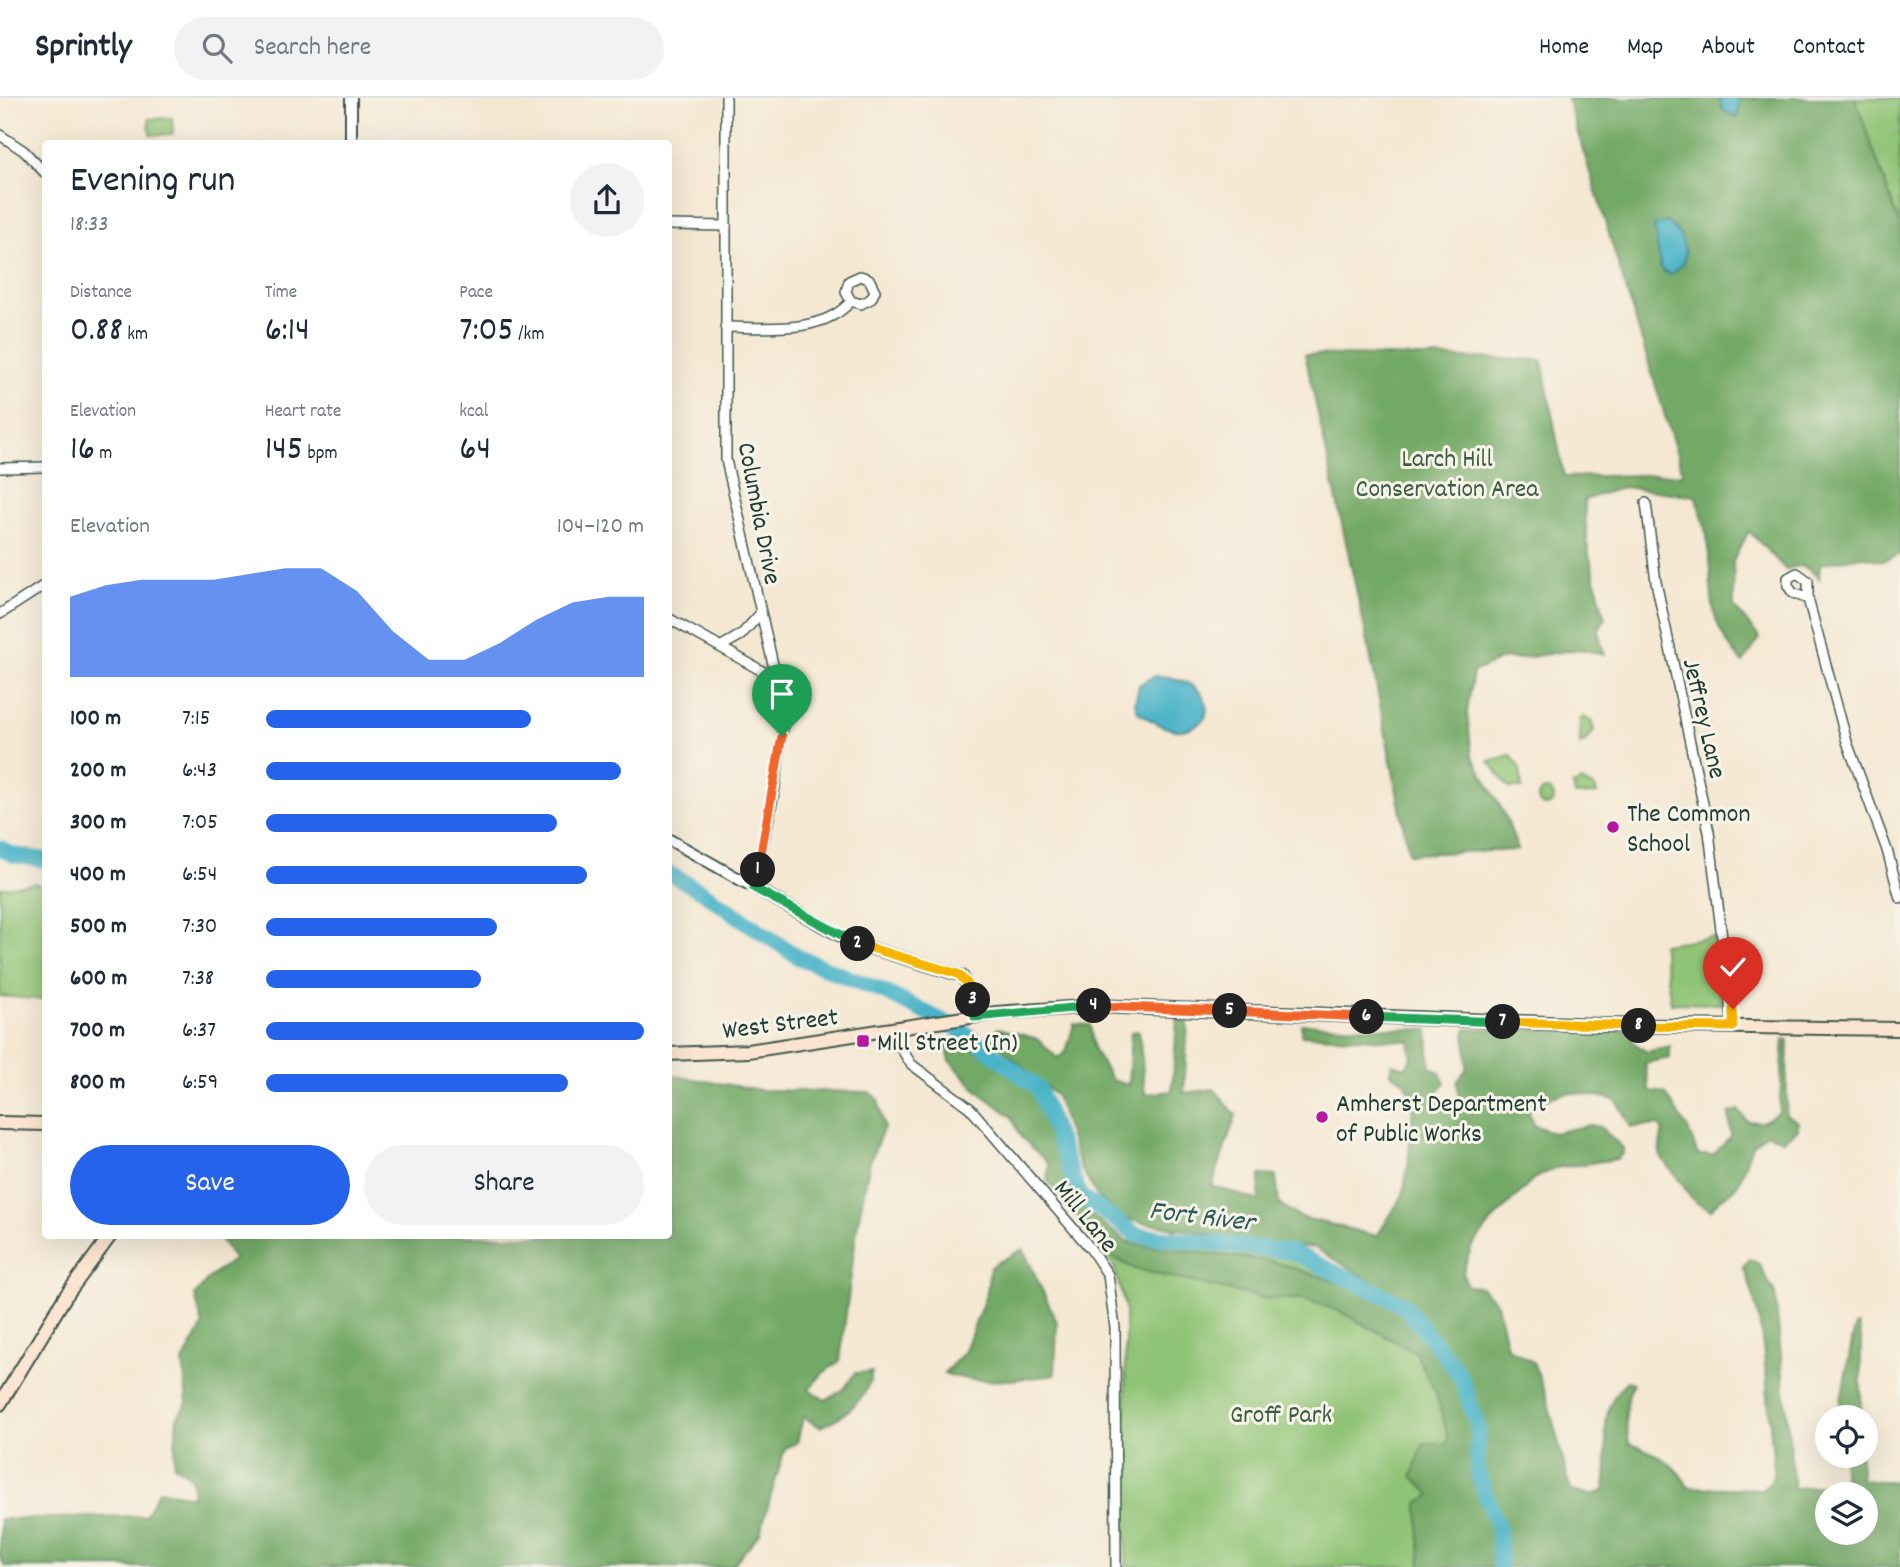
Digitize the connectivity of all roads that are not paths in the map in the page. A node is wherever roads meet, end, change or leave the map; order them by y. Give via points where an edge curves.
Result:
1 (351, 98) edge
2 (726, 98) edge
3 (0, 135) edge
4 (351, 140) edge
5 (42, 170) edge
6 (672, 225) edge
7 (726, 226) junction
8 (850, 300) dead end
9 (725, 327) junction
10 (42, 467) edge
11 (0, 468) edge
12 (1646, 503) dead end
13 (42, 587) edge
14 (1808, 599) dead end
15 (0, 614) edge
16 (760, 614) junction
17 (672, 620) edge
18 (720, 647) junction
19 (776, 679) junction
20 (672, 841) edge
21 (754, 888) junction
22 (1900, 898) edge
23 (969, 1018) junction
24 (1733, 1027) junction
25 (897, 1029) junction
26 (1900, 1029) edge
27 (672, 1054) edge
28 (0, 1123) edge
29 (42, 1124) edge
30 (108, 1239) edge
31 (0, 1404) edge
32 (1116, 1567) edge

1 - 4 street
2 - 7 street, Columbia Drive
3 - 5 street
6 - 7 street
7 - 9 street, Columbia Drive
8 - 9 street via 837,313 816,321
9 - 16 street, Columbia Drive via 726,460
10 - 11 street
12 - 24 street, Jeffrey Lane via 1656,582 1709,832
13 - 15 street
14 - 22 street via 1847,742
16 - 18 street via 741,635
16 - 19 street, Columbia Drive
17 - 18 street
18 - 19 street
19 - 21 street, Columbia Drive via 782,736
20 - 21 street
21 - 23 street via 851,942 961,976 971,992
23 - 24 main road, West Street via 1106,1006
23 - 25 main road, West Street
24 - 26 main road, West Street
25 - 27 main road, West Street via 748,1051
25 - 32 street, Mill Lane via 911,1064 970,1108 1108,1275 1115,1328
28 - 29 main road
30 - 31 main road via 65,1297

